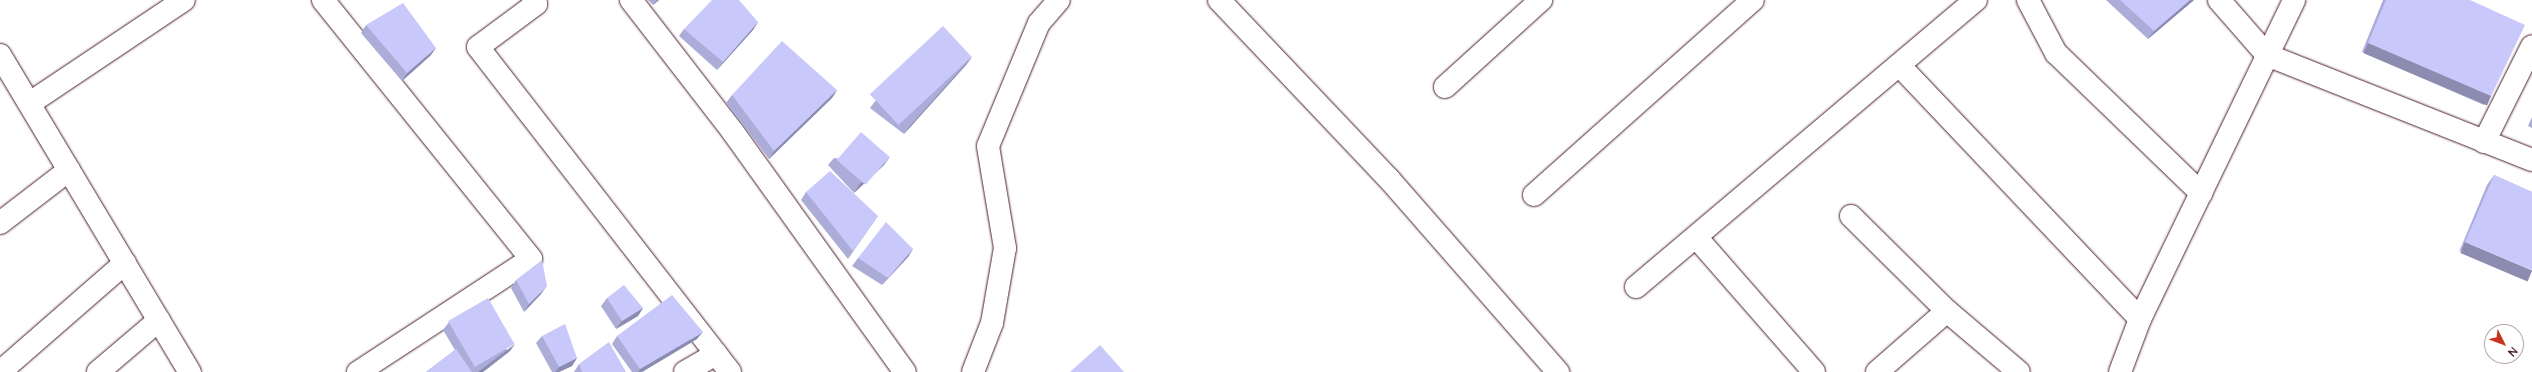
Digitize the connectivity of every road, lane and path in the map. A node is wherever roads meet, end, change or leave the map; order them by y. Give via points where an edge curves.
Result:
1 (184, 0) edge
2 (323, 0) edge
3 (533, 0) edge
4 (631, 0) edge
5 (1059, 0) edge
6 (1218, 0) edge
7 (1541, 0) edge
8 (1753, 0) edge
9 (1976, 0) edge
10 (2028, 0) edge
11 (2219, 0) edge
12 (2294, 0) edge
13 (2532, 46) edge
14 (2267, 55) junction
15 (2, 63) edge
16 (1899, 65) junction
17 (1444, 87) dead end
18 (30, 103) junction
19 (2484, 142) junction
20 (2532, 160) edge
21 (69, 170) junction
22 (2201, 194) junction
23 (1534, 195) dead end
24 (1851, 216) dead end
25 (0, 223) edge
26 (1696, 237) junction
27 (125, 263) junction
28 (1636, 287) dead end
29 (1947, 312) junction
30 (2140, 319) junction
31 (159, 320) junction
32 (716, 354) junction
33 (0, 372) edge
34 (98, 372) edge
35 (190, 372) edge
36 (358, 372) edge
37 (685, 372) edge
38 (730, 372) edge
39 (905, 372) edge
40 (973, 372) edge
41 (1558, 372) edge
42 (1814, 372) edge
43 (1877, 372) edge
44 (2019, 372) edge
45 (2120, 372) edge

1 - 18 street
2 - 36 street via 531,259
3 - 32 street via 536,4 478,48
4 - 39 street via 733,132
5 - 40 street via 1039,24 988,146 1005,248 992,323
6 - 41 street via 1389,179
7 - 17 street
8 - 23 street
9 - 16 street
10 - 22 street via 2056,54
11 - 14 street
12 - 14 street
13 - 19 street
14 - 19 street
14 - 22 street
15 - 18 street
16 - 26 street
16 - 30 street
18 - 21 street
19 - 20 street
21 - 25 street
21 - 27 street
22 - 30 street
24 - 29 street
26 - 28 street
26 - 42 street
27 - 31 street
27 - 33 street
29 - 43 street
29 - 44 street
30 - 45 street
31 - 34 street
31 - 35 street
32 - 37 street
32 - 38 street

